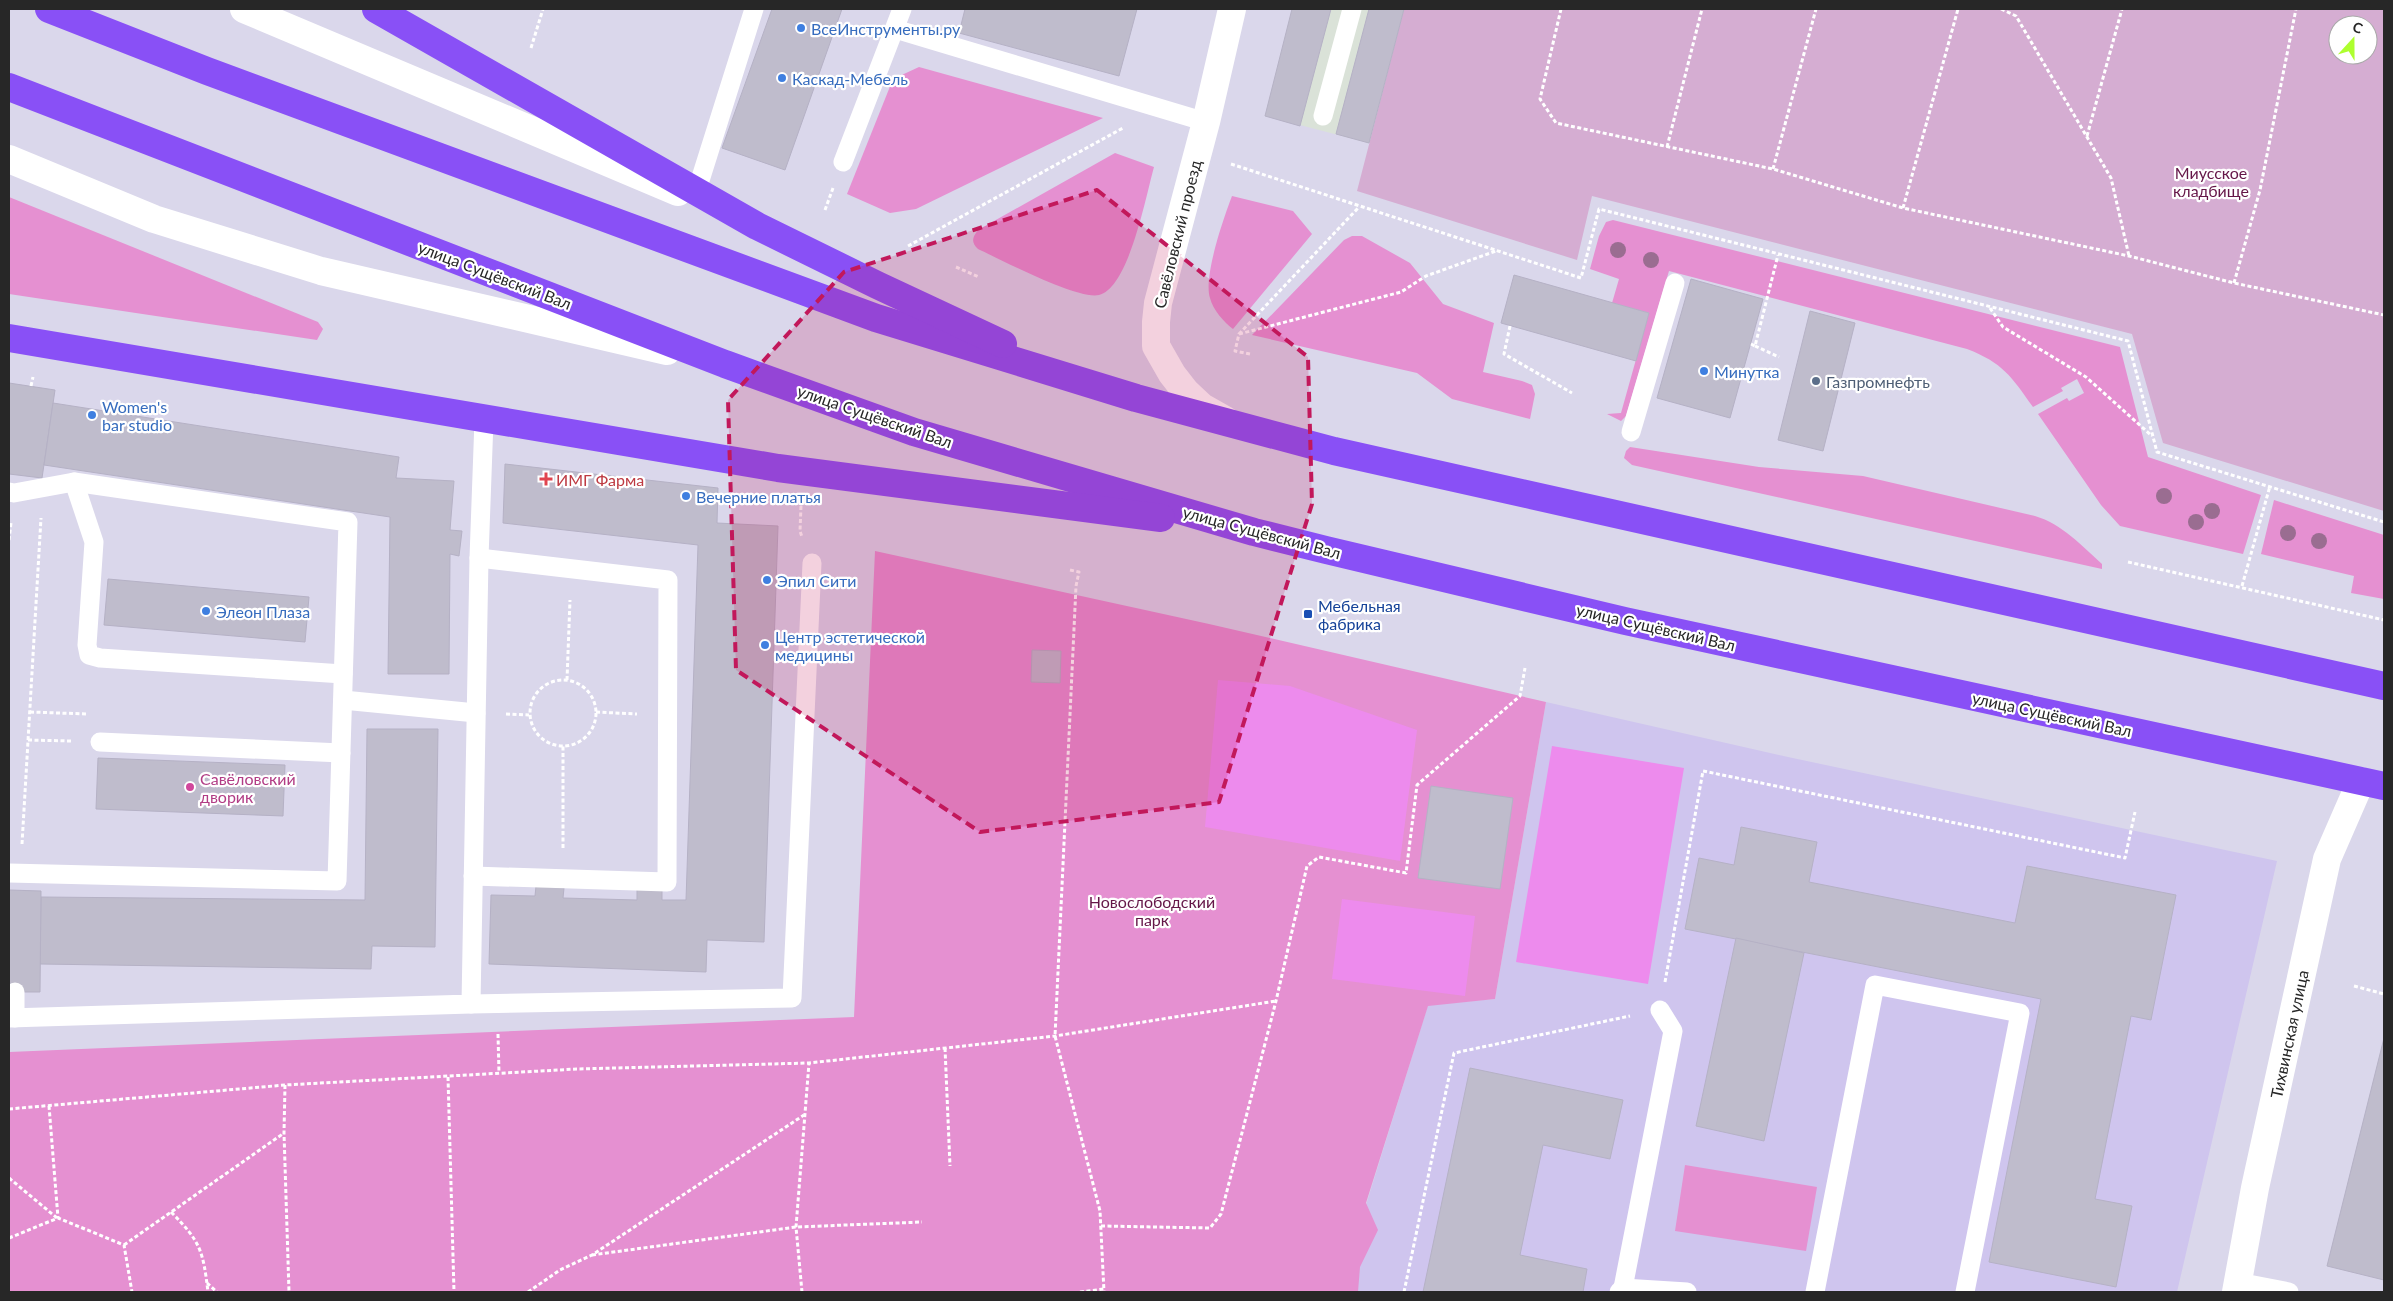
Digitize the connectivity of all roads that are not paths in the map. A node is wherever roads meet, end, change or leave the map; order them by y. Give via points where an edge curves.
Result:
1 (49, 9) edge
2 (244, 9) edge
3 (376, 9) edge
4 (754, 9) edge
5 (902, 9) edge
6 (1232, 9) edge
7 (1352, 9) edge
8 (895, 29) junction
9 (9, 87) edge
10 (1323, 116) dead end
11 (1206, 122) junction
12 (9, 159) edge
13 (843, 162) dead end
14 (697, 190) junction
15 (757, 226) junction
16 (1675, 283) dead end
17 (9, 338) edge
18 (725, 364) junction
19 (1136, 398) junction
20 (484, 420) junction
21 (1238, 425) junction
22 (1631, 432) dead end
23 (74, 482) junction
24 (9, 492) edge
25 (1254, 532) junction
26 (479, 558) junction
27 (812, 563) dead end
28 (343, 674) junction
29 (2330, 674) junction
30 (2384, 674) edge
31 (2384, 686) edge
32 (343, 700) junction
33 (476, 713) junction
34 (100, 742) dead end
35 (341, 753) junction
36 (2373, 784) edge
37 (473, 876) junction
38 (16, 879) edge
39 (16, 992) dead end
40 (471, 1004) junction
41 (1660, 1010) road end
42 (12, 1018) edge
43 (2237, 1287) edge
44 (1621, 1290) edge
45 (1687, 1292) edge
46 (1815, 1292) edge
47 (1965, 1292) edge
48 (2289, 1292) edge

1 - 19 main road via 207,71 876,318
2 - 15 street
3 - 14 main road
4 - 14 lane
5 - 8 lane
6 - 11 street, Савёловский проезд
7 - 10 lane
8 - 11 lane
8 - 13 lane
9 - 18 main road, улица Сущёвский Вал
11 - 21 street, Савёловский проезд via 1158,303 1156,346 1186,392 1219,418
12 - 18 street via 154,219 302,265
14 - 15 main road
15 - 19 main road via 1005,344
16 - 22 lane
17 - 20 main road
18 - 25 main road, улица Сущёвский Вал via 914,432
19 - 21 main road
20 - 25 main road via 778,468
20 - 26 lane
21 - 29 main road via 1334,451
23 - 24 lane
23 - 28 lane via 348,522
23 - 28 lane via 94,542 89,655
25 - 36 main road, улица Сущёвский Вал via 1625,621
26 - 33 lane
26 - 37 lane via 668,580 667,882
27 - 40 lane via 792,998
28 - 32 lane
29 - 30 street
29 - 31 main road
32 - 33 lane
32 - 35 lane
33 - 37 lane
34 - 35 lane
35 - 38 lane via 337,881
36 - 43 street, Тихвинская улица via 2327,859
37 - 40 lane
39 - 42 lane
40 - 42 lane
41 - 44 lane via 1672,1031
43 - 48 lane
44 - 45 lane
46 - 47 lane via 1875,984 2020,1013

